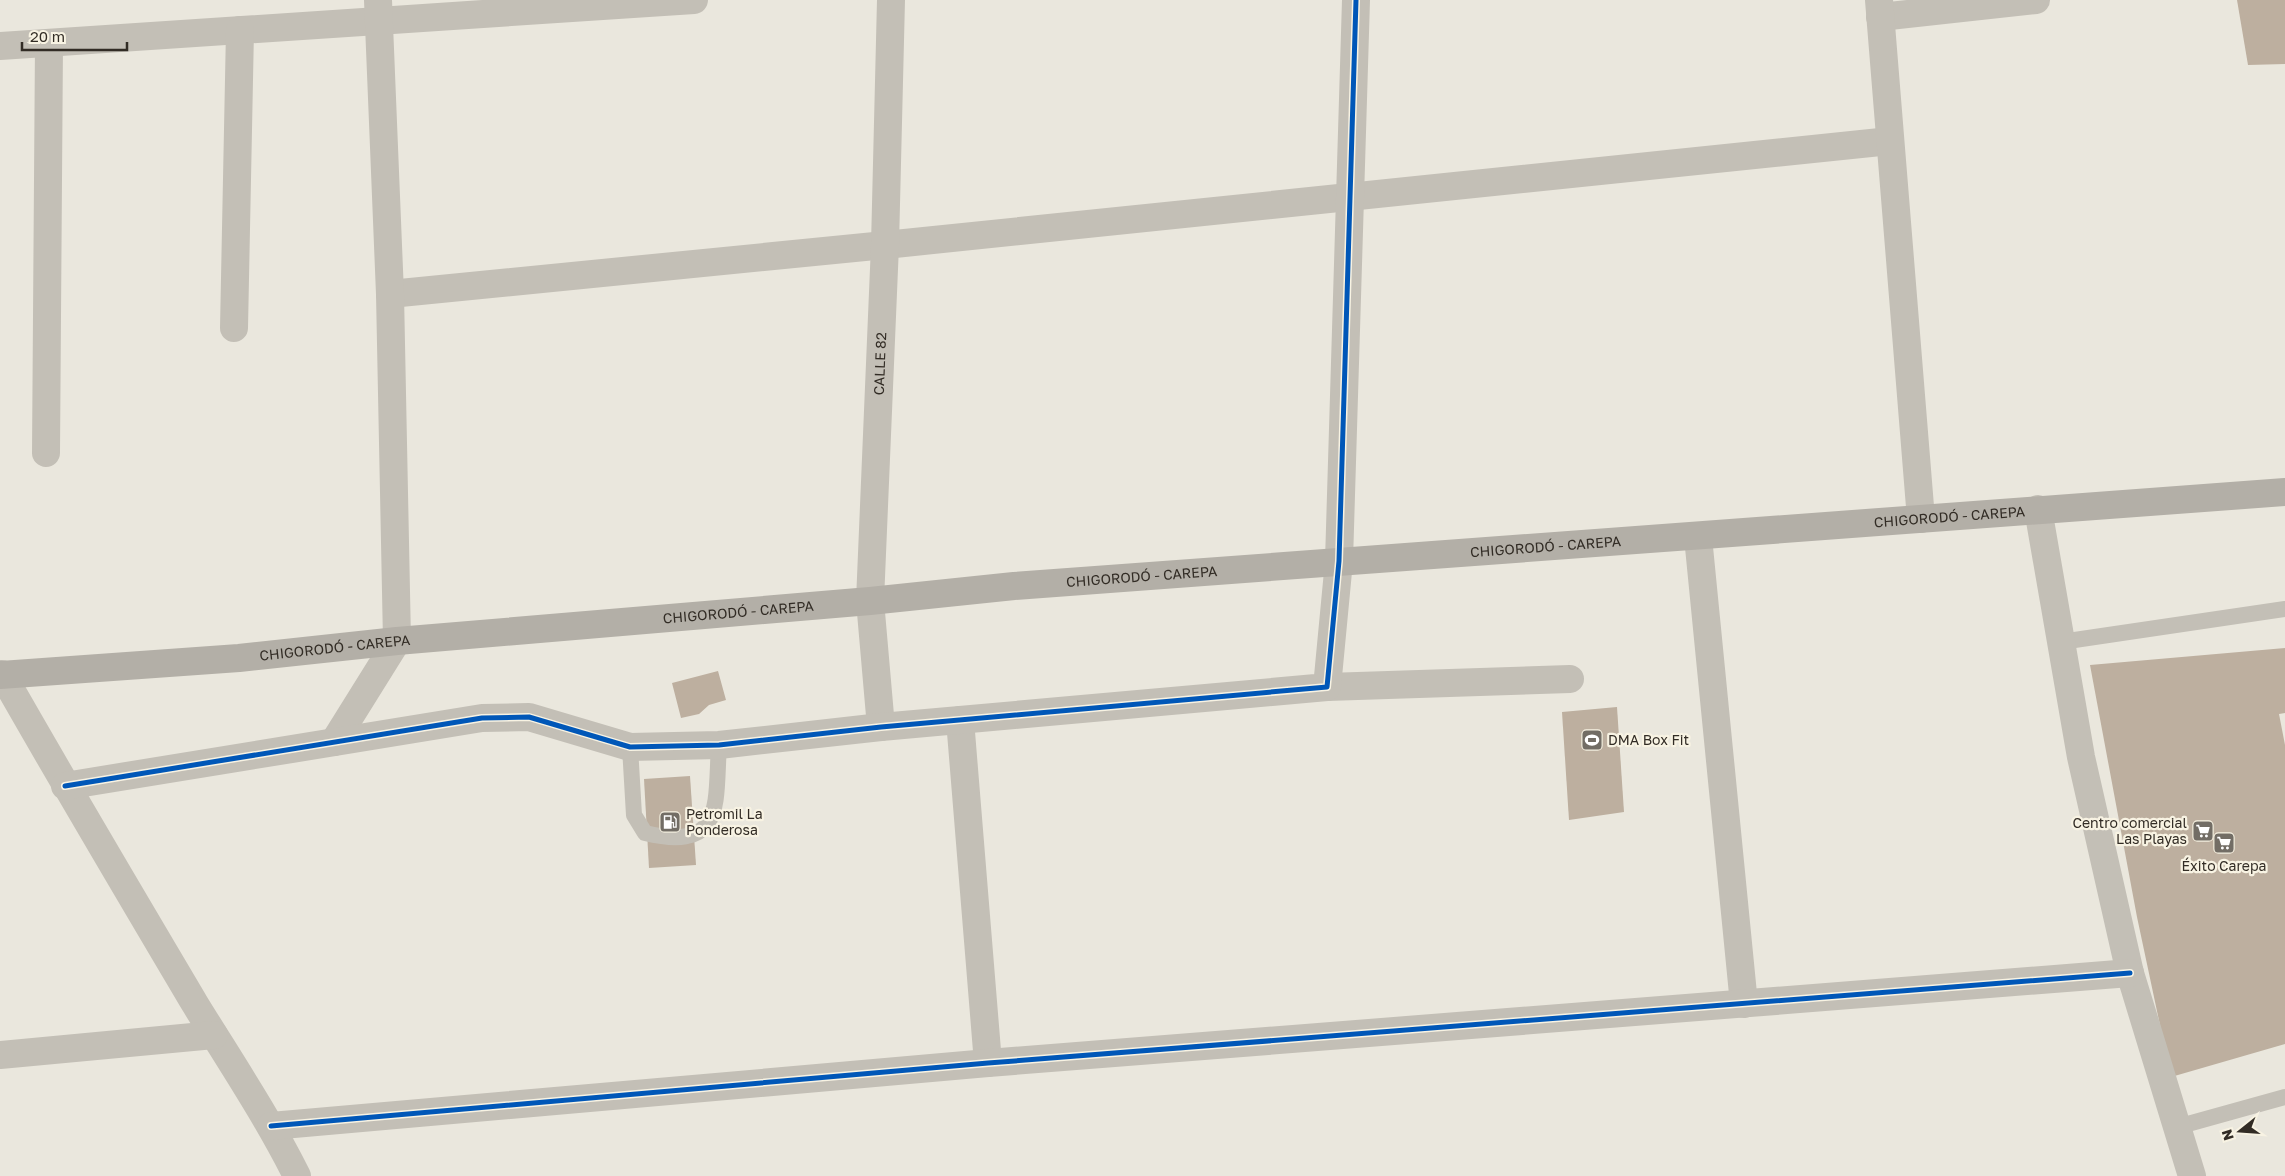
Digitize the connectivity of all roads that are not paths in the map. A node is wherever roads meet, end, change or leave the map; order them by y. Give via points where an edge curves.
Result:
1 (694, 0) edge
2 (891, 0) edge
3 (1356, 0) edge
4 (2036, 0) edge
5 (1879, 9) edge
6 (379, 10) edge
7 (240, 30) junction
8 (49, 43) junction
9 (0, 46) edge
10 (1890, 142) junction
11 (1350, 198) junction
12 (885, 245) junction
13 (390, 294) junction
14 (234, 328) dead end
15 (46, 453) dead end
16 (2285, 492) edge
17 (2038, 509) junction
18 (1921, 518) junction
19 (1698, 537) junction
20 (1338, 561) junction
21 (870, 601) junction
22 (2285, 609) edge
23 (397, 641) junction
24 (2061, 642) junction
25 (1, 674) edge
26 (1570, 679) dead end
27 (1327, 687) junction
28 (960, 720) junction
29 (881, 726) junction
30 (334, 742) junction
31 (719, 744) junction
32 (630, 747) junction
33 (65, 786) junction
34 (2130, 973) junction
35 (1744, 1004) junction
36 (214, 1035) junction
37 (0, 1055) edge
38 (988, 1063) junction
39 (2285, 1097) edge
40 (271, 1126) junction
41 (2177, 1127) junction
42 (297, 1176) edge
43 (2192, 1176) edge

1 - 6 street
2 - 12 street, CALLE 82
3 - 11 street
4 - 5 street
5 - 10 street
6 - 7 street
6 - 13 street
7 - 8 street
7 - 14 street
8 - 9 street
8 - 15 street
10 - 11 street
10 - 18 street
11 - 12 street
11 - 20 street
12 - 13 street
12 - 21 street, CALLE 82
13 - 23 street
16 - 17 main road, CHIGORODÓ - CAREPA
17 - 18 main road, CHIGORODÓ - CAREPA
17 - 24 street
18 - 19 main road, CHIGORODÓ - CAREPA
19 - 20 main road, CHIGORODÓ - CAREPA
19 - 35 street
20 - 21 main road, CHIGORODÓ - CAREPA via 1014,586
20 - 27 street
21 - 23 main road, CHIGORODÓ - CAREPA
21 - 29 street, CALLE 82
22 - 24 lane
23 - 25 main road, CHIGORODÓ - CAREPA via 239,658
23 - 30 street
24 - 34 street via 2081,757
25 - 33 street
26 - 27 street
27 - 28 street
28 - 29 street
28 - 38 street
29 - 31 street
30 - 32 street via 482,718 529,717
30 - 33 street
31 - 32 street
31 - 32 lane via 715,807 708,826 690,837 666,838 645,833 634,815
33 - 36 street
34 - 35 street
34 - 41 street
35 - 38 street
36 - 37 street
36 - 40 street
38 - 40 street
39 - 41 lane
40 - 42 street
41 - 43 street

